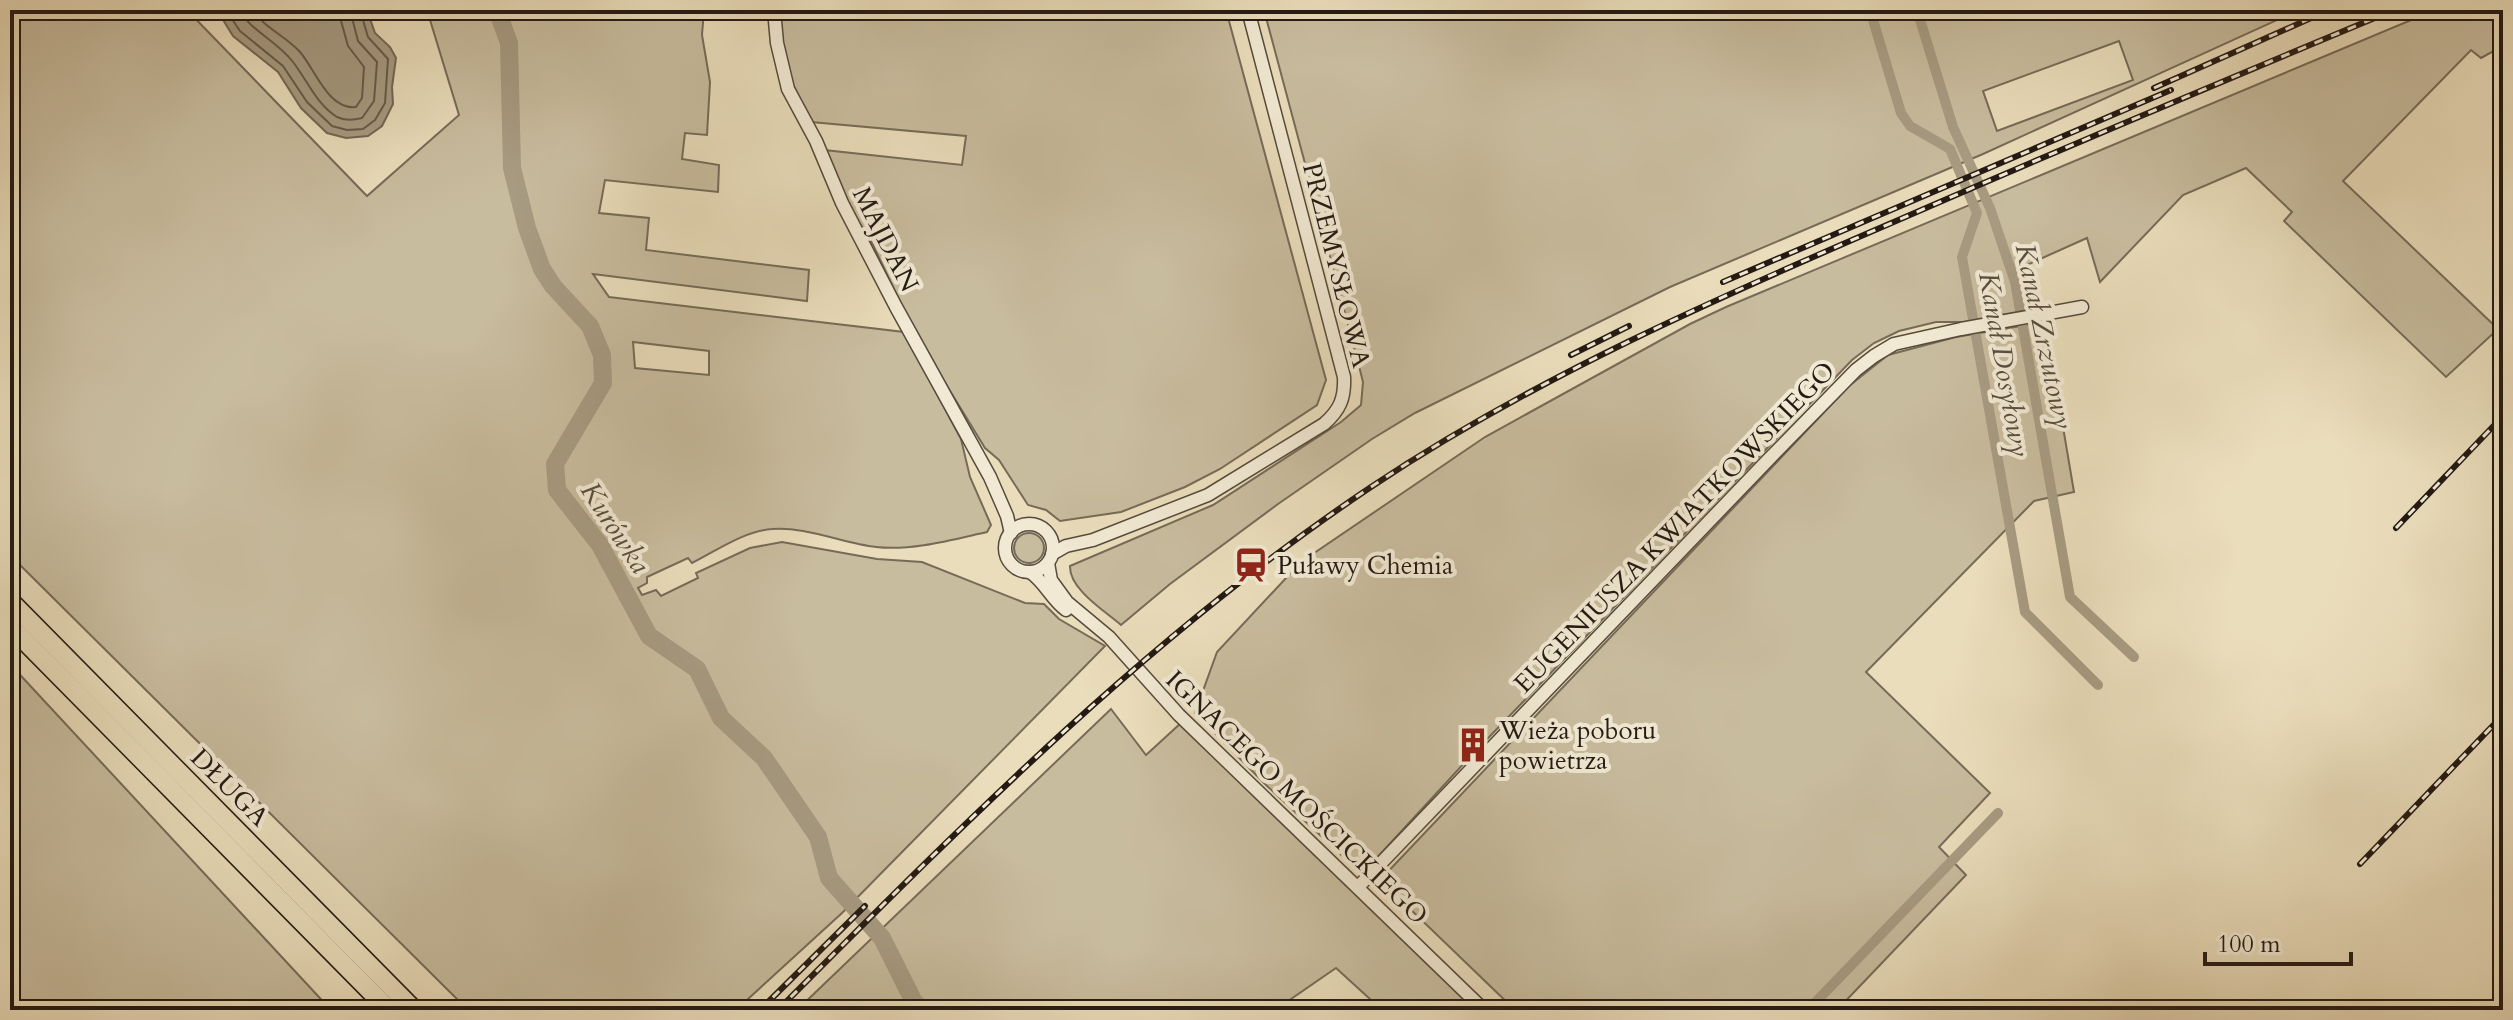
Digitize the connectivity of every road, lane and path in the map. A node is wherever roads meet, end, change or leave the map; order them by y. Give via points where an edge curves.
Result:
1 (774, 10) edge
2 (1248, 10) edge
3 (2082, 307) dead end
4 (990, 477) junction
5 (1030, 524) junction
6 (1011, 533) junction
7 (1049, 534) junction
8 (1103, 535) junction
9 (1050, 559) junction
10 (1030, 572) junction
11 (10, 601) edge
12 (1080, 615) junction
13 (10, 626) edge
14 (276, 882) junction
15 (1359, 886) junction
16 (305, 912) junction
17 (389, 1010) edge
18 (414, 1010) edge
19 (1484, 1010) edge

1 - 4 street, MAJDAN via 788,89 860,239
2 - 8 street, PRZEMYSŁOWA via 1345,391 1324,424 1208,495
3 - 15 street, EUGENIUSZA KWIATKOWSKIEGO via 1894,344 1856,370
4 - 5 street, MAJDAN via 1014,512
4 - 6 street, MAJDAN
5 - 6 street
5 - 7 street
6 - 10 street via 1007,557 1018,570
7 - 8 street, PRZEMYSŁOWA
7 - 9 street
8 - 9 street, PRZEMYSŁOWA via 1066,546
9 - 10 street
9 - 12 street, IGNACEGO MOŚCICKIEGO via 1052,581
10 - 12 street, IGNACEGO MOŚCICKIEGO via 1062,608
11 - 14 highway, DŁUGA
12 - 15 street, IGNACEGO MOŚCICKIEGO via 1109,637 1179,715
13 - 14 highway, DŁUGA
14 - 16 highway, DŁUGA
15 - 19 street, IGNACEGO MOŚCICKIEGO
16 - 17 highway, DŁUGA
16 - 18 highway, DŁUGA

